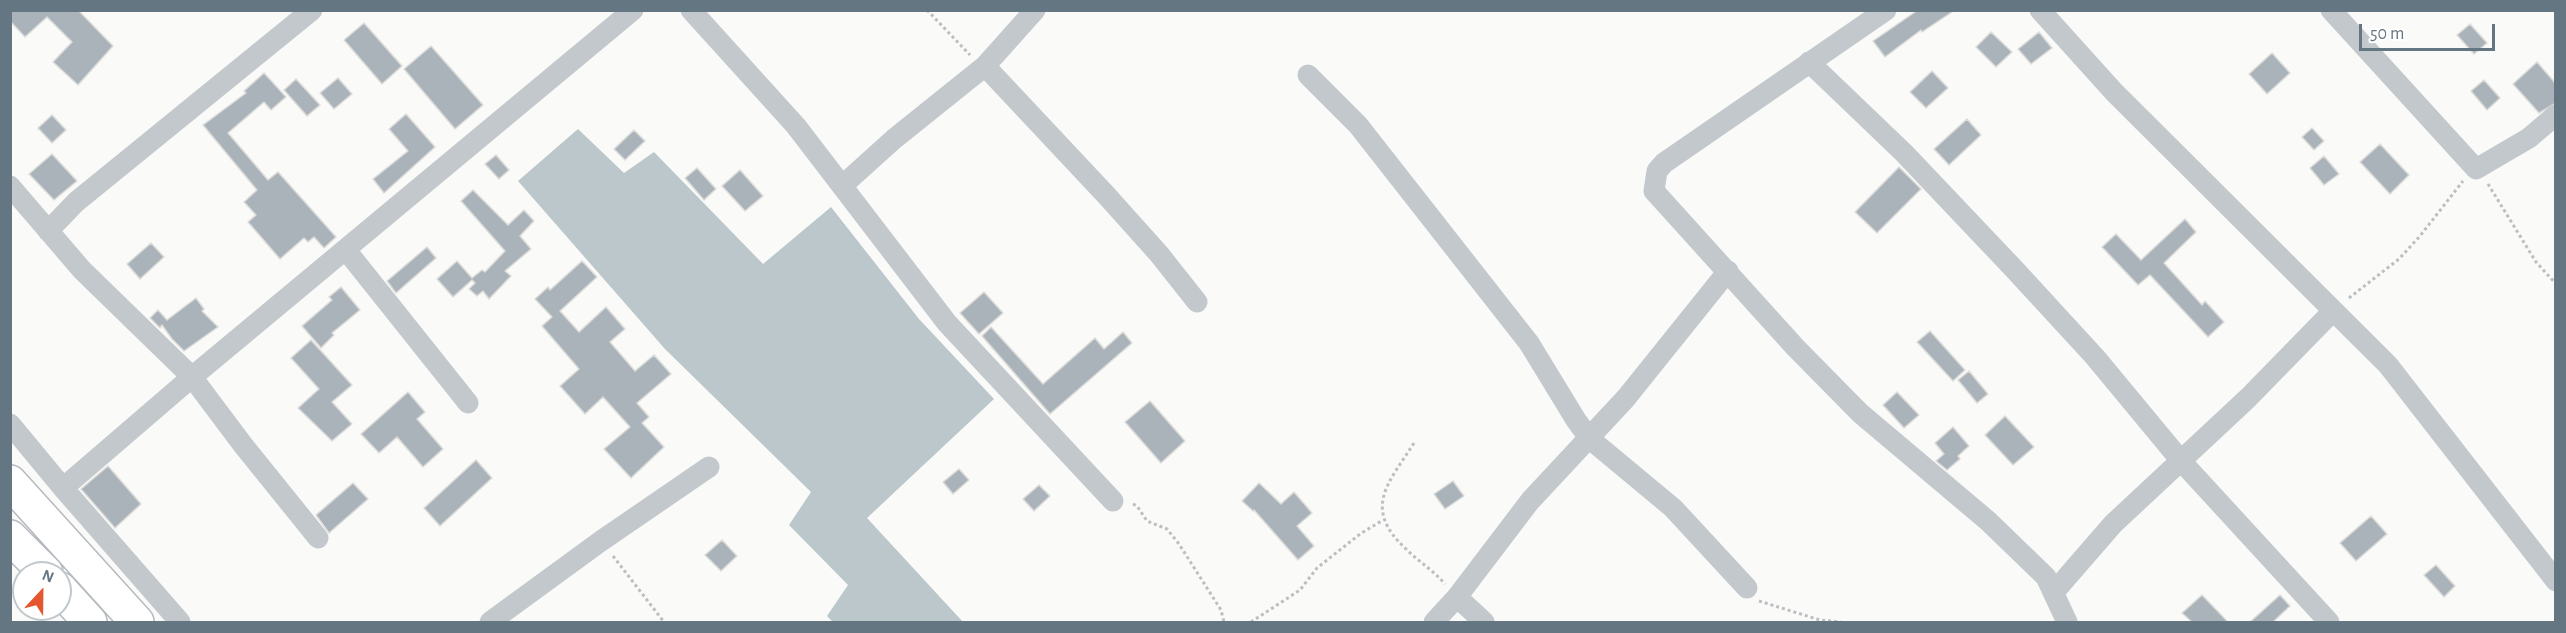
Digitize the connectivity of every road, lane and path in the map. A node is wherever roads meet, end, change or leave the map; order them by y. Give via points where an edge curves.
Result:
1 (312, 10) edge
2 (633, 10) edge
3 (691, 10) edge
4 (927, 10) edge
5 (1035, 10) edge
6 (1886, 10) edge
7 (2040, 10) edge
8 (2331, 10) edge
9 (1809, 62) junction
10 (985, 66) junction
11 (1308, 75) dead end
12 (2556, 115) edge
13 (2476, 169) junction
14 (843, 185) junction
15 (10, 186) edge
16 (48, 231) junction
17 (346, 250) junction
18 (1728, 271) junction
19 (2556, 284) edge
20 (1197, 302) dead end
21 (2332, 311) junction
22 (192, 377) junction
23 (468, 403) dead end
24 (10, 424) edge
25 (1590, 439) junction
26 (1414, 443) dead end
27 (2182, 462) junction
28 (709, 468) dead end
29 (10, 482) edge
30 (63, 488) junction
31 (1113, 501) joint
32 (1383, 520) junction
33 (10, 537) edge
34 (318, 538) dead end
35 (601, 541) junction
36 (34, 561) edge
37 (2556, 581) edge
38 (1747, 588) joint
39 (2054, 592) junction
40 (1457, 597) junction
41 (72, 602) edge
42 (90, 622) edge
43 (137, 622) edge
44 (180, 622) edge
45 (490, 622) edge
46 (663, 622) edge
47 (1224, 622) edge
48 (1251, 622) edge
49 (1434, 622) edge
50 (1484, 622) edge
51 (1841, 622) edge
52 (2067, 622) edge
53 (2329, 622) edge

1 - 16 street via 76,202
2 - 17 street
3 - 14 street via 751,74
4 - 10 path
5 - 10 street
6 - 9 street
7 - 21 street via 2114,92
8 - 13 street
9 - 18 street via 1657,171 1654,191
9 - 27 street via 1904,153 2015,270 2095,357
10 - 14 street
10 - 20 street via 1107,196
11 - 25 street via 1359,125 1529,342
12 - 13 street via 2529,138
13 - 19 path via 2490,185 2536,262
13 - 21 path via 2399,259
14 - 31 street via 947,323
15 - 16 street
16 - 22 street via 82,270
17 - 22 street
17 - 23 street
18 - 25 street
18 - 39 street via 1860,413 2011,542 2046,577
21 - 27 street
21 - 37 street via 2388,365
22 - 30 street
22 - 34 street
24 - 30 street
25 - 38 street via 1674,508
25 - 40 street via 1530,501
26 - 32 path via 1385,490 1381,504
27 - 39 street via 2113,524
27 - 53 street
28 - 35 street
29 - 43 main road
30 - 44 street
31 - 47 path via 1137,506 1147,521 1167,530 1221,610
32 - 40 path via 1405,549 1431,568
32 - 48 path via 1317,568 1300,590
33 - 36 main road
35 - 45 street
35 - 46 path
38 - 51 path via 1767,605
39 - 52 street
40 - 49 street
40 - 50 street
41 - 42 main road

